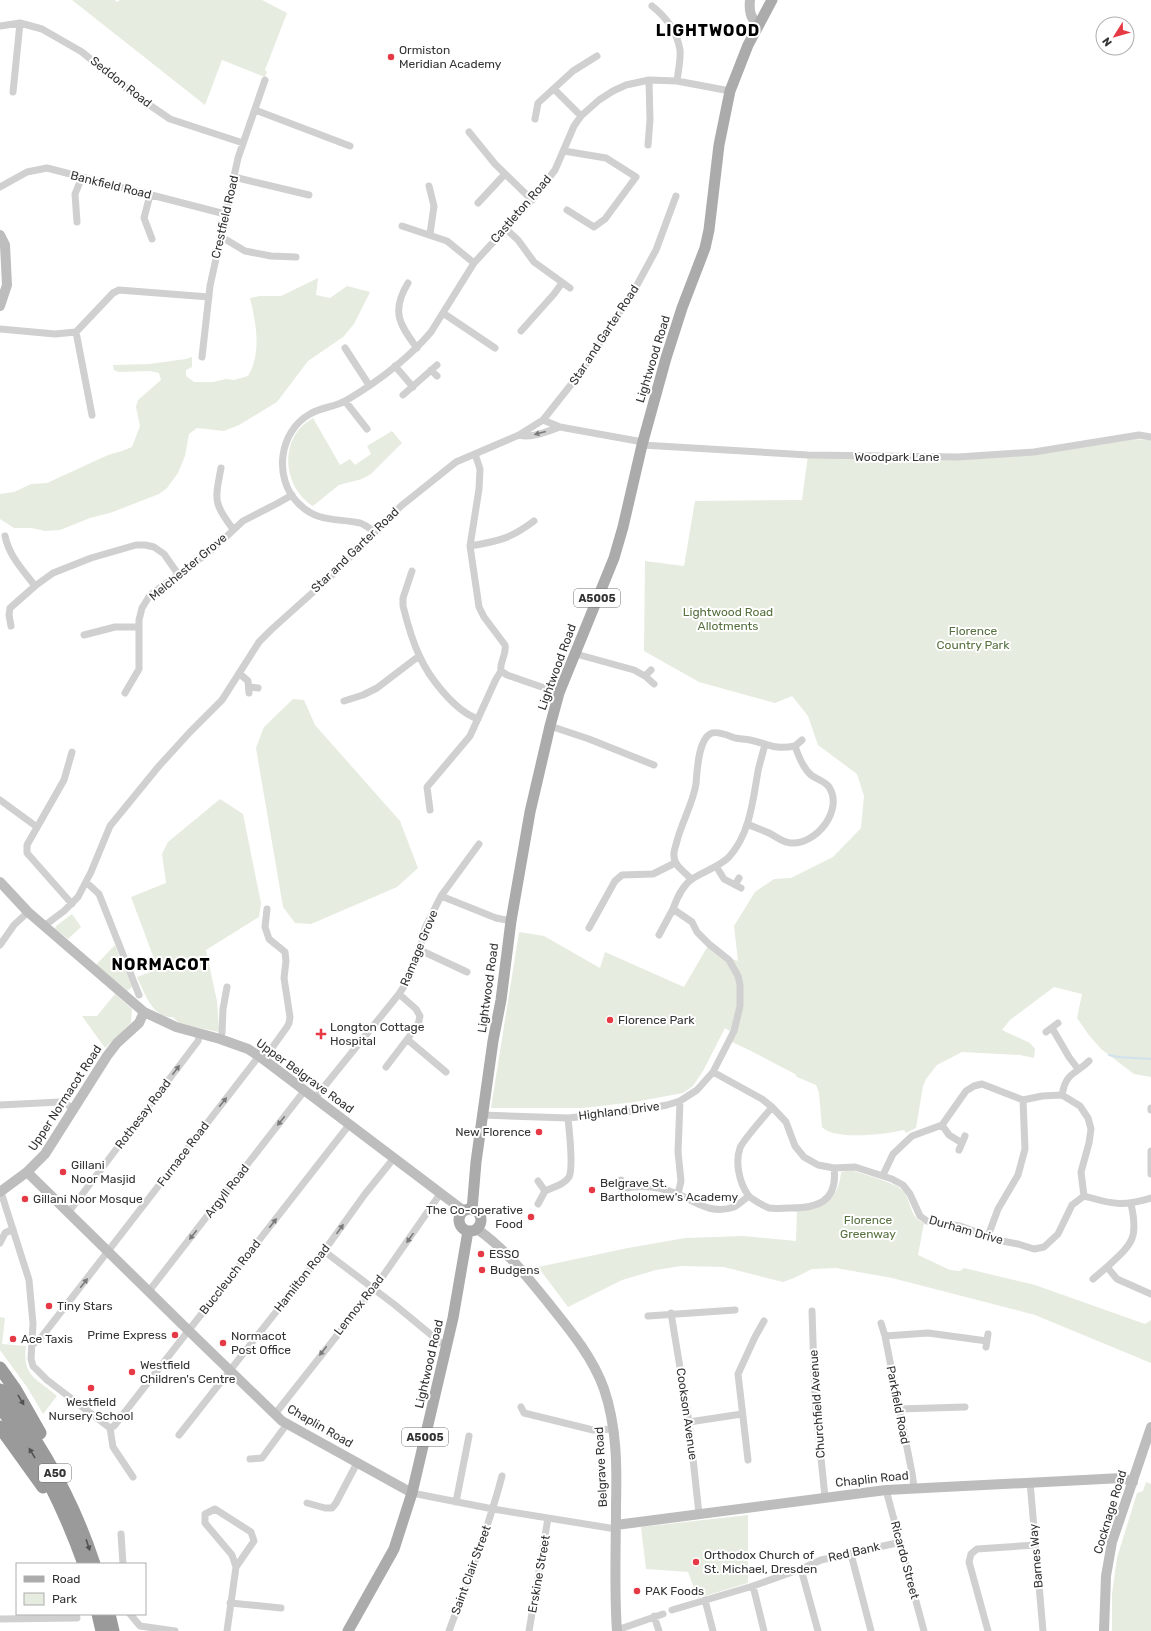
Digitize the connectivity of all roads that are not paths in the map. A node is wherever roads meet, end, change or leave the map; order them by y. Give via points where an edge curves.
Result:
1 (750, 0) edge
2 (772, 0) edge
3 (652, 6) dead end
4 (20, 23) junction
5 (758, 25) junction
6 (0, 26) edge
7 (597, 56) dead end
8 (265, 80) dead end
9 (649, 80) junction
10 (677, 81) junction
11 (554, 89) junction
12 (730, 91) junction
13 (12, 92) dead end
14 (255, 110) junction
15 (581, 116) junction
16 (535, 119) dead end
17 (469, 136) dead end
18 (651, 140) dead end
19 (243, 143) junction
20 (350, 146) dead end
21 (564, 151) junction
22 (505, 174) junction
23 (82, 177) junction
24 (234, 177) junction
25 (429, 186) dead end
26 (0, 187) edge
27 (150, 195) junction
28 (309, 195) dead end
29 (676, 196) dead end
30 (532, 200) junction
31 (478, 203) dead end
32 (567, 210) dead end
33 (225, 214) junction
34 (77, 222) dead end
35 (402, 226) dead end
36 (506, 229) junction
37 (430, 234) junction
38 (0, 235) edge
39 (220, 236) junction
40 (152, 239) dead end
41 (296, 257) dead end
42 (474, 263) junction
43 (562, 283) junction
44 (408, 284) dead end
45 (570, 288) dead end
46 (209, 297) junction
47 (0, 306) edge
48 (443, 313) junction
49 (0, 329) edge
50 (76, 332) junction
51 (521, 332) dead end
52 (345, 348) dead end
53 (418, 348) junction
54 (495, 348) dead end
55 (202, 357) dead end
56 (395, 366) junction
57 (436, 376) dead end
58 (369, 385) junction
59 (413, 387) junction
60 (403, 395) dead end
61 (345, 401) junction
62 (92, 415) dead end
63 (544, 420) junction
64 (560, 427) junction
65 (367, 429) dead end
66 (519, 435) junction
67 (1151, 437) edge
68 (643, 443) junction
69 (475, 454) junction
70 (221, 468) dead end
71 (292, 494) junction
72 (534, 521) dead end
73 (233, 529) junction
74 (375, 532) junction
75 (5, 536) dead end
76 (470, 546) junction
77 (412, 571) dead end
78 (178, 574) junction
79 (35, 586) junction
80 (11, 626) dead end
81 (138, 627) junction
82 (84, 635) dead end
83 (576, 654) junction
84 (419, 656) junction
85 (651, 670) dead end
86 (502, 671) junction
87 (240, 674) junction
88 (645, 676) junction
89 (654, 684) dead end
90 (258, 688) dead end
91 (125, 693) dead end
92 (559, 693) junction
93 (344, 702) dead end
94 (478, 719) junction
95 (550, 726) junction
96 (802, 740) dead end
97 (765, 744) junction
98 (795, 746) junction
99 (72, 752) dead end
100 (654, 765) dead end
101 (0, 800) edge
102 (430, 810) dead end
103 (746, 824) junction
104 (37, 827) junction
105 (479, 844) dead end
106 (675, 863) junction
107 (716, 866) junction
108 (739, 878) dead end
109 (691, 879) junction
110 (0, 882) edge
111 (86, 882) junction
112 (441, 896) junction
113 (72, 904) junction
114 (267, 909) dead end
115 (673, 909) junction
116 (28, 912) junction
117 (511, 921) junction
118 (600, 925) dead end
119 (44, 926) junction
120 (659, 935) dead end
121 (1, 943) edge
122 (420, 950) junction
123 (462, 972) dead end
124 (227, 987) dead end
125 (399, 994) junction
126 (139, 996) dead end
127 (144, 1012) junction
128 (1058, 1023) dead end
129 (200, 1033) junction
130 (220, 1039) junction
131 (408, 1040) junction
132 (262, 1058) junction
133 (1089, 1061) dead end
134 (390, 1064) dead end
135 (1078, 1069) junction
136 (446, 1072) dead end
137 (713, 1072) junction
138 (305, 1090) junction
139 (1062, 1095) junction
140 (315, 1098) junction
141 (1023, 1100) junction
142 (680, 1101) junction
143 (0, 1104) edge
144 (772, 1107) junction
145 (73, 1108) junction
146 (483, 1115) junction
147 (568, 1118) junction
148 (942, 1124) junction
149 (349, 1125) junction
150 (959, 1150) dead end
151 (1151, 1151) edge
152 (394, 1158) junction
153 (834, 1168) junction
154 (27, 1172) junction
155 (1151, 1174) edge
156 (883, 1175) junction
157 (621, 1180) dead end
158 (538, 1182) dead end
159 (623, 1189) junction
160 (545, 1191) junction
161 (0, 1192) edge
162 (440, 1194) junction
163 (678, 1194) junction
164 (749, 1196) junction
165 (1086, 1197) junction
166 (623, 1198) dead end
167 (1151, 1198) edge
168 (538, 1204) dead end
169 (1131, 1204) junction
170 (468, 1210) junction
171 (68, 1213) junction
172 (13, 1229) junction
173 (472, 1230) junction
174 (988, 1236) junction
175 (0, 1243) edge
176 (108, 1251) junction
177 (324, 1251) junction
178 (1107, 1267) junction
179 (1093, 1279) dead end
180 (373, 1288) junction
181 (148, 1291) junction
182 (1151, 1294) edge
183 (735, 1310) dead end
184 (812, 1311) dead end
185 (651, 1313) dead end
186 (671, 1313) junction
187 (764, 1321) dead end
188 (881, 1323) dead end
189 (189, 1331) junction
190 (885, 1336) junction
191 (987, 1341) dead end
192 (447, 1344) junction
193 (32, 1345) junction
194 (0, 1368) edge
195 (230, 1371) junction
196 (0, 1390) edge
197 (521, 1406) dead end
198 (0, 1407) edge
199 (964, 1407) dead end
200 (899, 1409) junction
201 (275, 1414) junction
202 (742, 1414) junction
203 (689, 1422) junction
204 (287, 1424) junction
205 (0, 1427) edge
206 (110, 1428) junction
207 (1151, 1428) edge
208 (614, 1429) junction
209 (179, 1436) dead end
210 (469, 1436) dead end
211 (250, 1459) dead end
212 (748, 1460) dead end
213 (357, 1463) junction
214 (129, 1475) dead end
215 (502, 1476) dead end
216 (1030, 1482) junction
217 (1133, 1482) junction
218 (914, 1487) junction
219 (886, 1490) junction
220 (412, 1493) junction
221 (825, 1497) junction
222 (456, 1502) junction
223 (307, 1503) dead end
224 (493, 1509) junction
225 (699, 1514) junction
226 (548, 1518) junction
227 (81, 1526) junction
228 (616, 1527) junction
229 (121, 1534) dead end
230 (901, 1542) junction
231 (1035, 1545) junction
232 (851, 1554) junction
233 (86, 1563) edge
234 (87, 1563) edge
235 (87, 1563) edge
236 (123, 1563) edge
237 (236, 1567) junction
238 (801, 1569) junction
239 (753, 1586) junction
240 (705, 1600) junction
241 (230, 1602) junction
242 (281, 1608) dead end
243 (672, 1610) dead end
244 (663, 1614) dead end
245 (98, 1615) edge
246 (109, 1615) edge
247 (131, 1615) edge
248 (654, 1616) junction
249 (73, 1617) edge
250 (0, 1619) edge
251 (617, 1630) edge
252 (102, 1631) edge
253 (113, 1631) edge
254 (175, 1631) edge
255 (227, 1631) edge
256 (348, 1631) edge
257 (449, 1631) edge
258 (529, 1631) edge
259 (659, 1631) edge
260 (713, 1631) edge
261 (764, 1631) edge
262 (818, 1631) edge
263 (871, 1631) edge
264 (924, 1631) edge
265 (988, 1631) edge
266 (1043, 1631) edge
267 (1104, 1631) edge

1 - 5 street via 750,12
2 - 5 main road, Lightwood Road / A5005
3 - 10 street via 663,15 673,30 680,50
4 - 6 street, Seddon Road
4 - 13 street
4 - 19 street, Seddon Road via 42,29 82,52 132,93 170,119
5 - 12 main road, Lightwood Road / A5005
7 - 11 street via 573,71
8 - 14 street, Crestfield Road
9 - 10 street, Castleton Road
9 - 15 street, Castleton Road via 613,91
9 - 18 street
10 - 12 street, Castleton Road
11 - 15 street
11 - 16 street via 538,103
12 - 68 main road, Lightwood Road / A5005 via 720,137 705,248 666,358
14 - 19 street, Crestfield Road
14 - 20 street
15 - 21 street, Castleton Road
17 - 22 street
19 - 24 street, Crestfield Road
21 - 30 street, Castleton Road via 555,170
21 - 32 street via 606,158 636,177 605,219 594,227
22 - 30 street
22 - 31 street
23 - 26 street, Bankfield Road via 47,168 27,172
23 - 27 street, Bankfield Road
23 - 34 street via 75,194
24 - 28 street
24 - 33 street, Crestfield Road
25 - 37 street via 434,206
27 - 33 street, Bankfield Road
27 - 40 street via 144,218
29 - 63 street, Star and Garter Road via 656,250 637,284 581,372
30 - 36 street, Castleton Road
33 - 39 street, Crestfield Road
35 - 37 street
36 - 42 street, Castleton Road
36 - 43 street via 518,240 534,262
37 - 42 street via 447,241
38 - 47 street via 5,246 7,285
39 - 41 street via 245,251
39 - 46 street, Crestfield Road
42 - 48 street, Castleton Road
43 - 45 street
43 - 51 street
44 - 53 street via 399,300 398,313 404,331
46 - 50 street via 119,290 113,293
46 - 55 street, Crestfield Road
48 - 53 street, Castleton Road
48 - 54 street
49 - 50 street via 55,334
50 - 62 street
52 - 58 street
53 - 56 street, Castleton Road
56 - 58 street, Castleton Road
56 - 59 street
57 - 59 street via 434,368
58 - 61 street, Castleton Road
59 - 60 street
61 - 65 street
61 - 71 street, Castleton Road via 300,420 288,436 283,460 286,483
63 - 64 street
63 - 66 street, Star and Garter Road
64 -> 66 street via 530,436
64 - 68 street, Woodpark Lane
66 - 69 street, Star and Garter Road
67 - 68 street, Woodpark Lane via 1139,435 1034,452 958,457 808,455
68 - 83 main road, Lightwood Road / A5005 via 614,558
69 - 74 street, Star and Garter Road via 456,462 401,506
69 - 76 street via 480,469 479,489
70 - 73 street via 216,503
71 - 73 street, Melchester Grove
71 - 74 street via 298,503 311,513 359,523
72 - 76 street via 508,538
73 - 78 street, Melchester Grove via 212,550
74 - 87 street, Star and Garter Road via 259,642
75 - 79 street via 11,555
76 - 86 street via 479,607 505,645 506,651 500,667
77 - 84 street via 403,606
78 - 79 street via 160,551 154,547 136,545 91,558 53,573
78 - 81 street, Melchester Grove via 150,595 142,608
79 - 80 street via 10,608
81 - 82 street via 115,628
81 - 91 street, Melchester Grove via 139,670
83 - 88 street via 634,670
83 - 92 main road, Lightwood Road / A5005
84 - 93 street via 378,688
84 - 94 street via 433,679 452,702 469,716
85 - 88 street
86 - 92 street
86 - 94 street
87 - 90 street via 248,681 249,690
87 - 111 street, Star and Garter Road via 222,700 187,734 110,826
88 - 89 street
92 - 95 main road, Lightwood Road / A5005
94 - 102 street via 470,736 427,787
95 - 100 street, Lightwood Road
95 - 117 main road, Lightwood Road / A5005 via 530,812
96 - 98 street
97 - 98 street via 782,748
97 - 103 street via 758,770 755,798
97 - 106 street via 719,733 712,733 706,738 696,766 696,783 692,798 673,854
98 - 103 street via 811,774 828,787 833,798 831,815 825,826 802,842 792,844
99 - 104 street via 75,760
101 - 104 street via 12,804
103 - 107 street via 737,846
104 - 113 street via 27,845 27,853
105 - 112 street, Ramage Grove via 477,852
106 - 109 street
106 - 118 street via 652,874 622,875 615,881 591,925
107 - 108 street via 724,879 738,887
107 - 109 street
109 - 115 street via 682,888
110 - 116 street, Upper Belgrave Road
111 - 113 street, Star and Garter Road
111 - 126 street via 99,894
112 - 117 street via 496,918
112 - 122 street, Ramage Grove via 425,928
113 - 119 street, Star and Garter Road
114 - 132 street, Furnace Road via 265,927 269,939 285,952 284,978 290,1017 287,1027
115 - 120 street
115 - 137 street, Highland Drive via 692,922 697,932 729,960 738,976 740,1006 734,1031
116 - 119 street, Upper Belgrave Road
116 - 121 street via 14,925
117 - 146 main road, Lightwood Road / A5005
119 - 127 street, Upper Belgrave Road
122 - 123 street
122 - 125 street, Ramage Grove via 408,980
124 - 130 street
125 - 131 street via 420,1016 418,1025
125 - 140 street, Ramage Grove
127 - 129 street, Upper Belgrave Road via 176,1027
127 - 145 street, Upper Normacot Road via 139,1023 107,1056
128 - 135 street via 1049,1030
129 - 130 street, Upper Belgrave Road
171 -> 129 street, Rothesay Road via 198,1041
130 - 132 street, Upper Belgrave Road via 248,1049
131 - 134 street
131 - 136 street via 441,1064
132 - 138 street, Upper Belgrave Road
176 -> 132 street, Furnace Road
133 - 135 street
135 - 139 street via 1064,1084
137 - 142 street, Highland Drive via 697,1090
137 - 144 street, Durham Drive
138 - 140 street, Upper Belgrave Road
138 -> 181 street, Argyll Road
139 - 141 street
139 - 165 street via 1080,1106 1088,1118 1091,1129 1081,1172
140 - 149 street, Upper Belgrave Road
141 - 148 street via 982,1084 974,1086 966,1091
141 - 174 street via 1025,1149 1018,1175 998,1209
142 - 147 street, Highland Drive via 635,1111
142 - 163 street via 678,1152 681,1181
143 - 145 street via 60,1102
144 - 153 street, Durham Drive via 786,1122 795,1146 804,1157 818,1165
144 - 164 street via 740,1146 740,1176
145 - 154 street, Upper Normacot Road via 45,1154
146 - 147 street, Highland Drive
146 - 170 main road, Lightwood Road / A5005
147 - 160 street via 572,1164 569,1176 563,1183
148 - 150 street via 949,1135 963,1139
148 - 156 street via 912,1136 893,1154
149 - 152 street, Upper Belgrave Road
189 -> 149 street, Buccleuch Road
151 - 155 street
152 - 162 street, Upper Belgrave Road
177 -> 152 street, Hamilton Road
153 - 156 street, Durham Drive via 855,1167
153 - 164 street via 834,1184 820,1204 807,1208 769,1208
154 - 161 street, Upper Normacot Road
154 - 171 street, Chaplin Road
156 - 174 street, Durham Drive via 903,1185 920,1216 927,1221 960,1226
157 - 159 street
158 - 160 street
159 - 163 street via 637,1186 654,1187
159 - 166 street
160 - 168 street
161 - 172 street
162 - 170 street, Upper Belgrave Road
162 -> 180 street, Lennox Road
163 - 164 street via 703,1207 720,1209 734,1207
165 - 169 street via 1115,1204
165 - 174 street, Durham Drive via 1072,1205 1058,1234 1044,1247 1034,1249
167 - 169 street
169 - 178 street via 1135,1220 1134,1235 1123,1254
170 - 173 main road, A5005 via 460,1216 460,1224 463,1229
170 - 173 main road, A5005 via 476,1211 480,1216 481,1223
171 - 176 street, Chaplin Road
172 - 175 street via 5,1233
172 - 193 street via 29,1280
173 - 192 main road, Lightwood Road / A5005
173 - 208 street, Belgrave Road via 486,1236 509,1257 570,1330 591,1362 604,1389
176 - 181 street, Chaplin Road
193 -> 176 street, Furnace Road via 40,1339
177 - 180 street
177 - 195 street, Hamilton Road
178 - 179 street
178 - 182 street via 1117,1279
180 - 192 street via 441,1343
180 -> 201 street, Lennox Road
181 - 189 street, Chaplin Road
183 - 186 street
184 - 221 street, Churchfield Avenue via 814,1393
185 - 186 street
186 - 203 street, Cookson Avenue
187 - 202 street via 738,1374
188 - 190 street, Parkfield Road
189 - 195 street, Chaplin Road
189 - 206 street, Buccleuch Road
190 - 191 street via 928,1334
190 - 200 street, Parkfield Road
192 - 220 main road, Lightwood Road / A5005
193 - 206 street via 31,1363 35,1370
194 -> 227 highway via 38,1429
195 - 201 street, Chaplin Road
195 - 209 street, Hamilton Road
196 - 227 highway, A50 via 38,1444
197 - 208 street via 524,1413 549,1420 593,1430
235 -> 198 highway, A50 via 47,1479
199 - 200 street
200 - 218 street, Parkfield Road
201 - 204 street, Chaplin Road
202 - 203 street
202 - 212 street
203 - 225 street, Cookson Avenue
204 - 211 street via 262,1458
204 - 213 street, Chaplin Road
205 - 233 highway via 50,1497
206 - 214 street via 113,1447
207 - 217 street, Cocknage Road
208 - 228 street, Belgrave Road via 617,1473
210 - 222 street
213 - 220 street, Chaplin Road
213 - 223 street via 332,1508
215 - 224 street, Saint Clair Street
216 - 217 street, Chaplin Road via 1122,1478
216 - 218 street, Chaplin Road
216 - 231 street, Barnes Way
217 - 267 street, Cocknage Road via 1112,1542 1106,1576
218 - 219 street, Chaplin Road
219 - 221 street, Chaplin Road
219 - 230 street, Ricardo Street
220 - 222 street, Chaplin Road
220 - 256 main road, Lightwood Road / A5005 via 394,1549
221 - 225 street, Chaplin Road
222 - 224 street, Chaplin Road
224 - 226 street, Chaplin Road
224 - 257 street, Saint Clair Street
225 - 228 street, Chaplin Road
226 - 228 street, Chaplin Road
226 - 258 street, Erskine Street
227 -> 234 highway, A50
228 - 251 street, Belgrave Road
229 - 236 street
230 - 232 street, Red Bank
230 - 264 street, Ricardo Street
231 - 265 street via 976,1549 971,1554 969,1562
231 - 266 street, Barnes Way
232 - 238 street, Red Bank via 821,1560
232 - 263 street
237 - 237 street via 232,1555 205,1522 205,1514 214,1509 251,1532 254,1541
237 - 241 street
238 - 239 street, Red Bank
238 - 262 street
239 - 240 street, Red Bank
239 - 261 street
240 - 243 street, Red Bank
240 - 260 street
241 - 242 street
241 - 255 street
244 - 248 street
245 - 252 highway
246 - 253 highway
247 - 254 street via 140,1626
248 - 251 street
248 - 259 street
249 - 250 street

